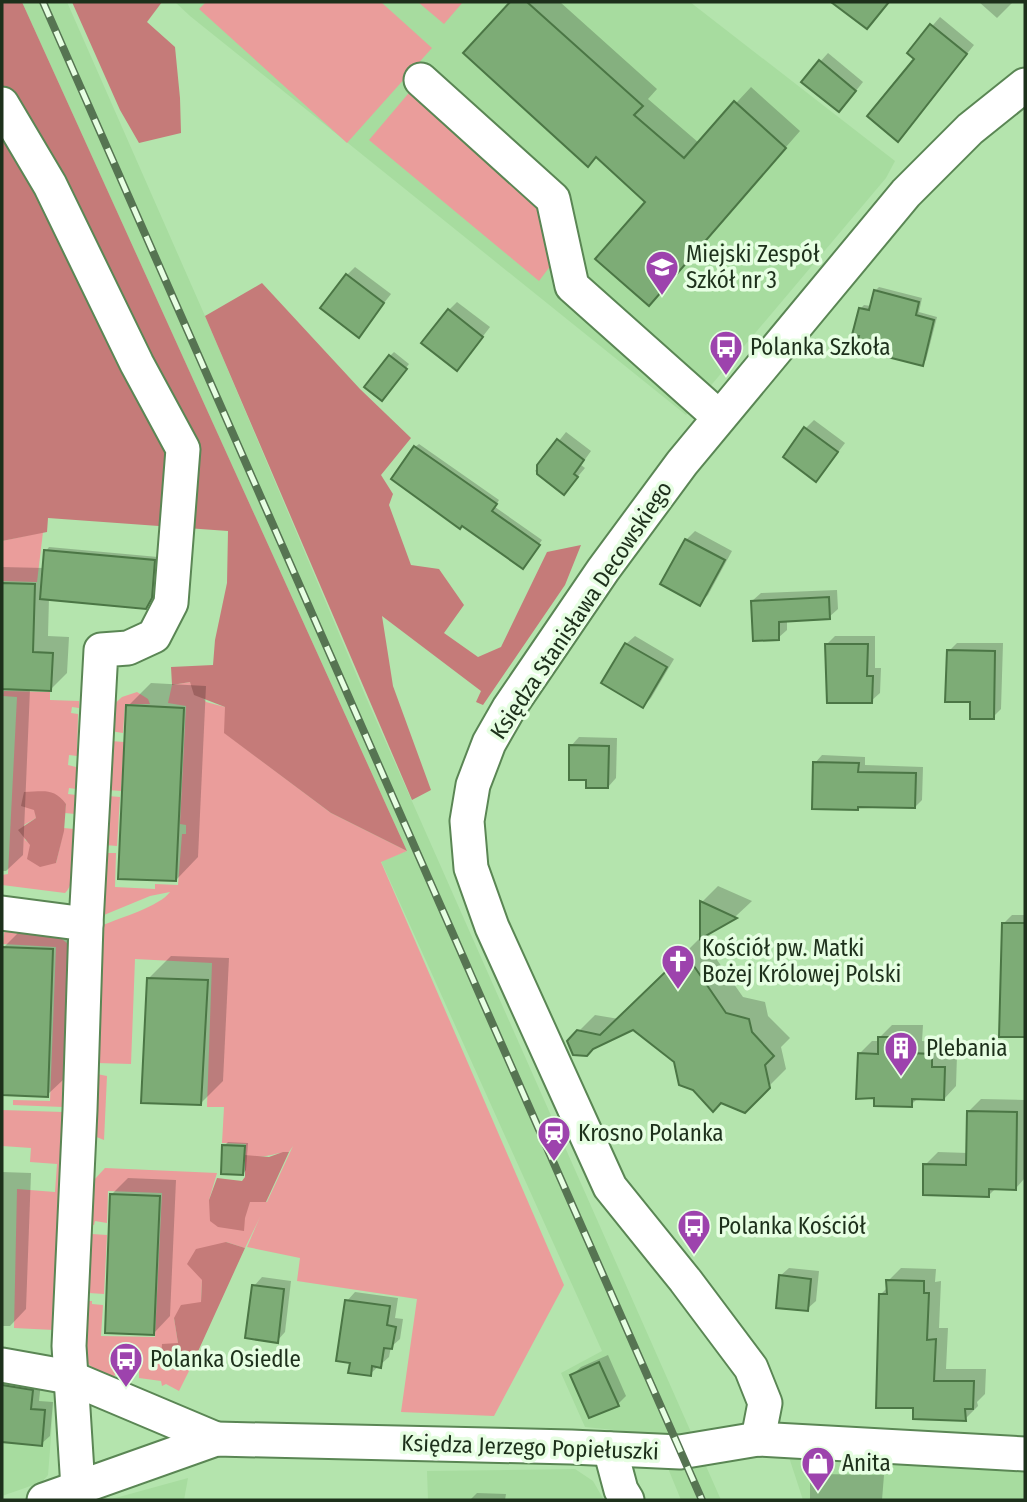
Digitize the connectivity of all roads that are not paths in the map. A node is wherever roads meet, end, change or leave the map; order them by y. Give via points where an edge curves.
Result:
1 (421, 80) dead end
2 (1025, 85) edge
3 (2, 104) edge
4 (719, 417) junction
5 (2, 913) edge
6 (86, 924) junction
7 (2, 1364) edge
8 (69, 1377) junction
9 (216, 1438) junction
10 (758, 1439) junction
11 (610, 1449) junction
12 (1025, 1454) edge
13 (78, 1488) junction
14 (44, 1500) edge
15 (627, 1500) edge

1 - 4 street via 553,199 572,286
2 - 4 street, Księdza Stanisława Decowskiego via 912,187
3 - 6 street via 50,185 183,449 171,603 154,636 128,648 101,650
4 - 10 street, Księdza Stanisława Decowskiego via 603,570 509,708 473,785 467,821 471,868 492,927 610,1187 751,1368 765,1403
5 - 6 street
6 - 8 street
7 - 8 street
8 - 9 street
8 - 13 street
9 - 11 street, Księdza Jerzego Popiełuszki
9 - 13 street, Księdza Jerzego Popiełuszki
10 - 11 street, Księdza Jerzego Popiełuszki via 680,1452
10 - 12 street, Księdza Jerzego Popiełuszki
11 - 15 street
13 - 14 street, Księdza Jerzego Popiełuszki

